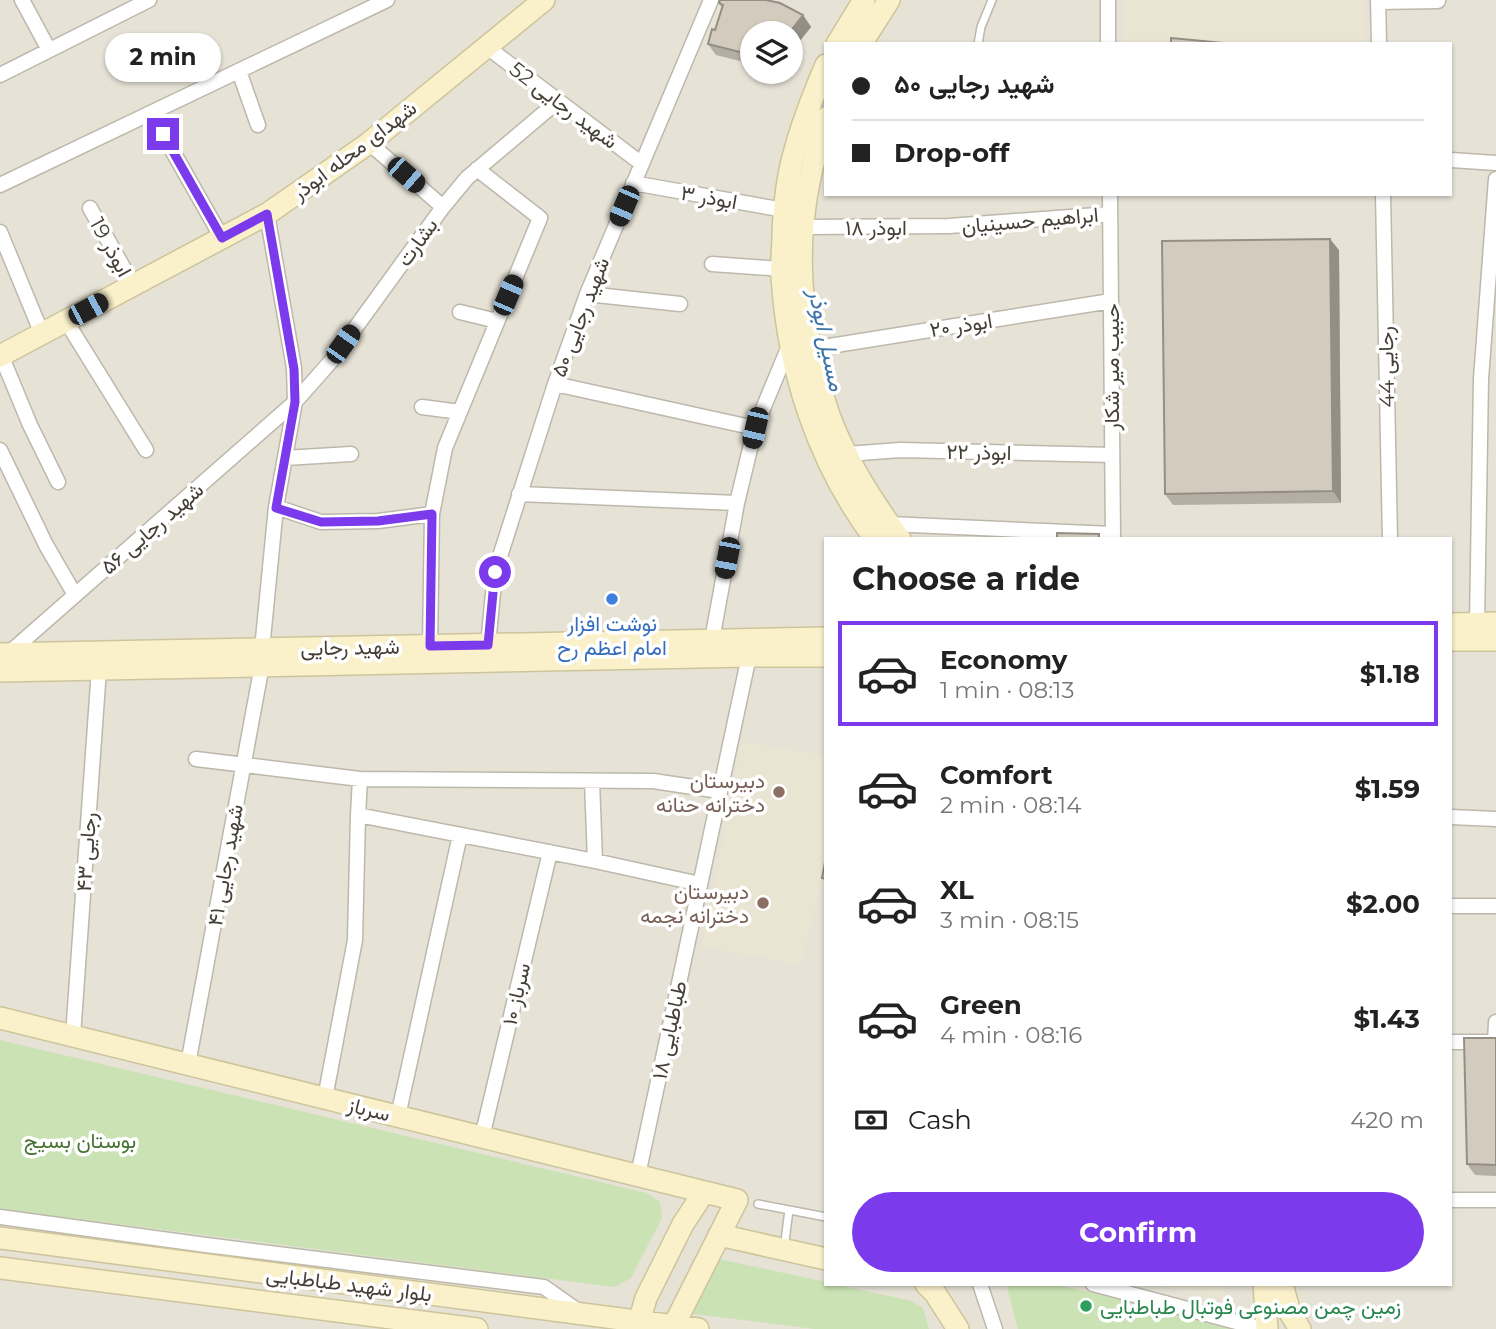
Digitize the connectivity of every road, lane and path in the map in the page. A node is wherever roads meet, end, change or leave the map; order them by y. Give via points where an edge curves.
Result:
1 (22, 0) edge
2 (114, 0) edge
3 (149, 0) edge
4 (387, 0) edge
5 (544, 0) edge
6 (710, 0) edge
7 (864, 0) edge
8 (889, 0) edge
9 (992, 0) edge
10 (1108, 0) edge
11 (1378, 1) edge
12 (1438, 1) edge
13 (122, 13) junction
14 (838, 42) edge
15 (861, 42) edge
16 (978, 42) edge
17 (1108, 42) edge
18 (1379, 42) edge
19 (487, 47) junction
20 (49, 50) junction
21 (824, 70) edge
22 (239, 71) junction
23 (0, 75) edge
24 (558, 101) junction
25 (151, 113) junction
26 (824, 124) edge
27 (258, 125) dead end
28 (369, 143) junction
29 (1452, 160) edge
30 (642, 163) junction
31 (1496, 163) edge
32 (477, 169) junction
33 (1496, 179) edge
34 (634, 183) junction
35 (0, 185) edge
36 (1110, 196) edge
37 (1383, 196) edge
38 (443, 207) junction
39 (90, 208) dead end
40 (784, 210) junction
41 (267, 214) junction
42 (1110, 214) junction
43 (949, 226) joint
44 (804, 227) junction
45 (0, 232) edge
46 (222, 238) junction
47 (712, 264) dead end
48 (782, 270) junction
49 (133, 285) junction
50 (587, 294) junction
51 (1111, 301) junction
52 (680, 304) dead end
53 (460, 312) dead end
54 (66, 321) junction
55 (497, 321) junction
56 (42, 334) junction
57 (789, 346) junction
58 (811, 349) junction
59 (1, 355) edge
60 (555, 384) junction
61 (295, 402) junction
62 (422, 407) dead end
63 (460, 412) junction
64 (755, 428) junction
65 (0, 450) edge
66 (146, 450) dead end
67 (351, 454) dead end
68 (847, 454) junction
69 (1112, 455) junction
70 (285, 458) junction
71 (58, 482) dead end
72 (519, 494) junction
73 (737, 503) junction
74 (276, 508) junction
75 (432, 514) junction
76 (888, 534) edge
77 (1112, 537) edge
78 (1390, 537) edge
79 (75, 595) junction
80 (1452, 624) edge
81 (1486, 624) edge
82 (824, 638) edge
83 (712, 640) junction
84 (1452, 640) edge
85 (1496, 640) edge
86 (488, 645) junction
87 (430, 646) junction
88 (749, 656) junction
89 (824, 656) edge
90 (262, 657) junction
91 (3, 660) edge
92 (99, 669) junction
93 (196, 759) dead end
94 (243, 765) junction
95 (360, 779) junction
96 (592, 781) junction
97 (720, 791) junction
98 (358, 815) junction
99 (1452, 817) edge
100 (1496, 819) edge
101 (460, 835) junction
102 (550, 852) junction
103 (595, 861) junction
104 (700, 884) junction
105 (1452, 906) edge
106 (1496, 906) edge
107 (0, 1018) edge
108 (1496, 1022) edge
109 (73, 1036) junction
110 (1452, 1042) edge
111 (1495, 1042) edge
112 (188, 1064) junction
113 (325, 1098) junction
114 (398, 1116) junction
115 (482, 1137) junction
116 (638, 1175) junction
117 (704, 1192) junction
118 (1452, 1200) edge
119 (1496, 1200) edge
120 (748, 1202) junction
121 (789, 1210) junction
122 (0, 1217) edge
123 (824, 1217) edge
124 (719, 1235) junction
125 (0, 1238) edge
126 (784, 1249) junction
127 (824, 1259) edge
128 (0, 1268) edge
129 (928, 1286) edge
130 (981, 1286) edge
131 (1102, 1286) edge
132 (1264, 1286) edge
133 (1283, 1286) edge
134 (582, 1314) junction
135 (637, 1325) edge
136 (672, 1327) edge
137 (477, 1329) edge
138 (698, 1329) edge
139 (958, 1329) edge
140 (995, 1329) edge
141 (1265, 1329) edge
142 (1300, 1329) edge

1 - 20 street
2 - 13 street
3 - 13 street
4 - 22 street
5 - 19 street, شهدای محله ابوذر
6 - 30 street, شهید رجایی ۵۰
7 - 14 street
8 - 15 street
9 - 16 lane
10 - 17 street
11 - 12 street
11 - 18 street
13 - 20 street
19 - 24 street, شهید رجایی 52
19 - 28 street, شهدای محله ابوذر
20 - 23 street
21 - 40 street via 794,152
22 - 25 street
22 - 27 street
24 - 30 street, شهید رجایی 52
24 - 32 street, بشارت
25 - 35 street
25 - 46 street
26 - 44 street via 804,207
28 - 38 street
28 - 41 street, شهدای محله ابوذر
29 - 31 street
30 - 34 street, شهید رجایی ۵۰
32 - 38 street, بشارت
32 - 55 street via 540,218
33 - 81 street via 1481,379
34 - 40 street, ابوذر ۳
34 - 50 street, شهید رجایی ۵۰
36 - 42 street, حبیب میر شکار
37 - 78 street, رجایی 44
38 - 61 street, بشارت via 332,360
39 - 49 street, ابوذر 19
40 - 48 street
41 - 46 street, شهدای محله ابوذر
41 - 61 street, شهید رجایی ۴۱ via 294,369
42 - 43 street, ابراهیم حسینیان
42 - 51 street, حبیب میر شکار
43 - 44 street, ابوذر ۱۸
44 - 58 street via 801,274
45 - 56 street
46 - 49 street, شهدای محله ابوذر
47 - 48 street
48 - 57 street
49 - 54 street, شهدای محله ابوذر
50 - 52 street
50 - 60 street, شهید رجایی ۵۰
51 - 58 street, ابوذر ۲۰
51 - 69 street, حبیب میر شکار
53 - 55 street
54 - 56 street, شهدای محله ابوذر
54 - 66 street
55 - 63 street
56 - 59 street, شهدای محله ابوذر
57 - 64 street
57 - 76 street via 811,423 837,480
58 - 68 street via 830,416
59 - 71 street
60 - 64 street
60 - 72 street, شهید رجایی ۵۰
61 - 70 street, شهید رجایی ۴۱
61 - 79 street, شهید رجایی ۵۶
62 - 63 street
63 - 75 street via 445,448
64 - 73 street
65 - 79 street
67 - 70 street
68 - 69 street, ابوذر ۲۲ via 900,450
68 - 76 street
69 - 77 street, حبیب میر شکار
70 - 74 street, شهید رجایی ۴۱
72 - 73 street
72 - 86 street, شهید رجایی ۵۰ via 495,572
73 - 83 street
74 - 75 street via 321,522
74 - 90 street, شهید رجایی ۴۱
75 - 87 street
76 - 77 street
79 - 91 street, شهید رجایی ۵۶
80 - 81 street
82 - 83 street, شهید رجایی
83 - 86 street, شهید رجایی
84 - 85 street
86 - 87 street, شهید رجایی
87 - 90 street, شهید رجایی
88 - 89 street, شهید رجایی
88 - 90 street, شهید رجایی
88 - 97 street, طباطبایی ۱۸
90 - 91 street, شهید رجایی
90 - 92 street, شهید رجایی
90 - 94 street, شهید رجایی ۴۱
91 - 92 street, شهید رجایی
92 - 109 street, رجایی ۴۳
93 - 94 street
94 - 95 street
94 - 112 street, شهید رجایی ۴۱
95 - 96 street
95 - 98 street
96 - 97 street via 653,781
96 - 103 street
97 - 104 street, طباطبایی ۱۸
98 - 101 street
98 - 113 street via 355,940
99 - 100 street
101 - 102 street
101 - 114 street
102 - 103 street
102 - 115 street, سرباز ۱۰
103 - 104 street
104 - 116 street, طباطبایی ۱۸
105 - 106 street
107 - 109 street, سرباز
108 - 111 street
109 - 112 street, سرباز
110 - 111 street
112 - 113 street, سرباز
113 - 114 street, سرباز
114 - 115 street, سرباز
115 - 116 street, سرباز
116 - 117 street, سرباز
117 - 120 street, سرباز
117 - 135 street via 677,1236
118 - 119 street
120 - 121 lane
120 - 124 street
121 - 123 lane
121 - 126 lane
122 - 134 street via 544,1287
124 - 126 street
124 - 136 street
125 - 134 street, بلوار شهید طباطبایی
126 - 127 street
128 - 137 street, بلوار شهید طباطبایی
129 - 139 street
130 - 140 street
131 - 141 street
132 - 141 street
133 - 142 street
134 - 135 street, بلوار شهید طباطبایی
135 - 136 street, بلوار شهید طباطبایی
136 - 138 street, بلوار شهید طباطبایی

